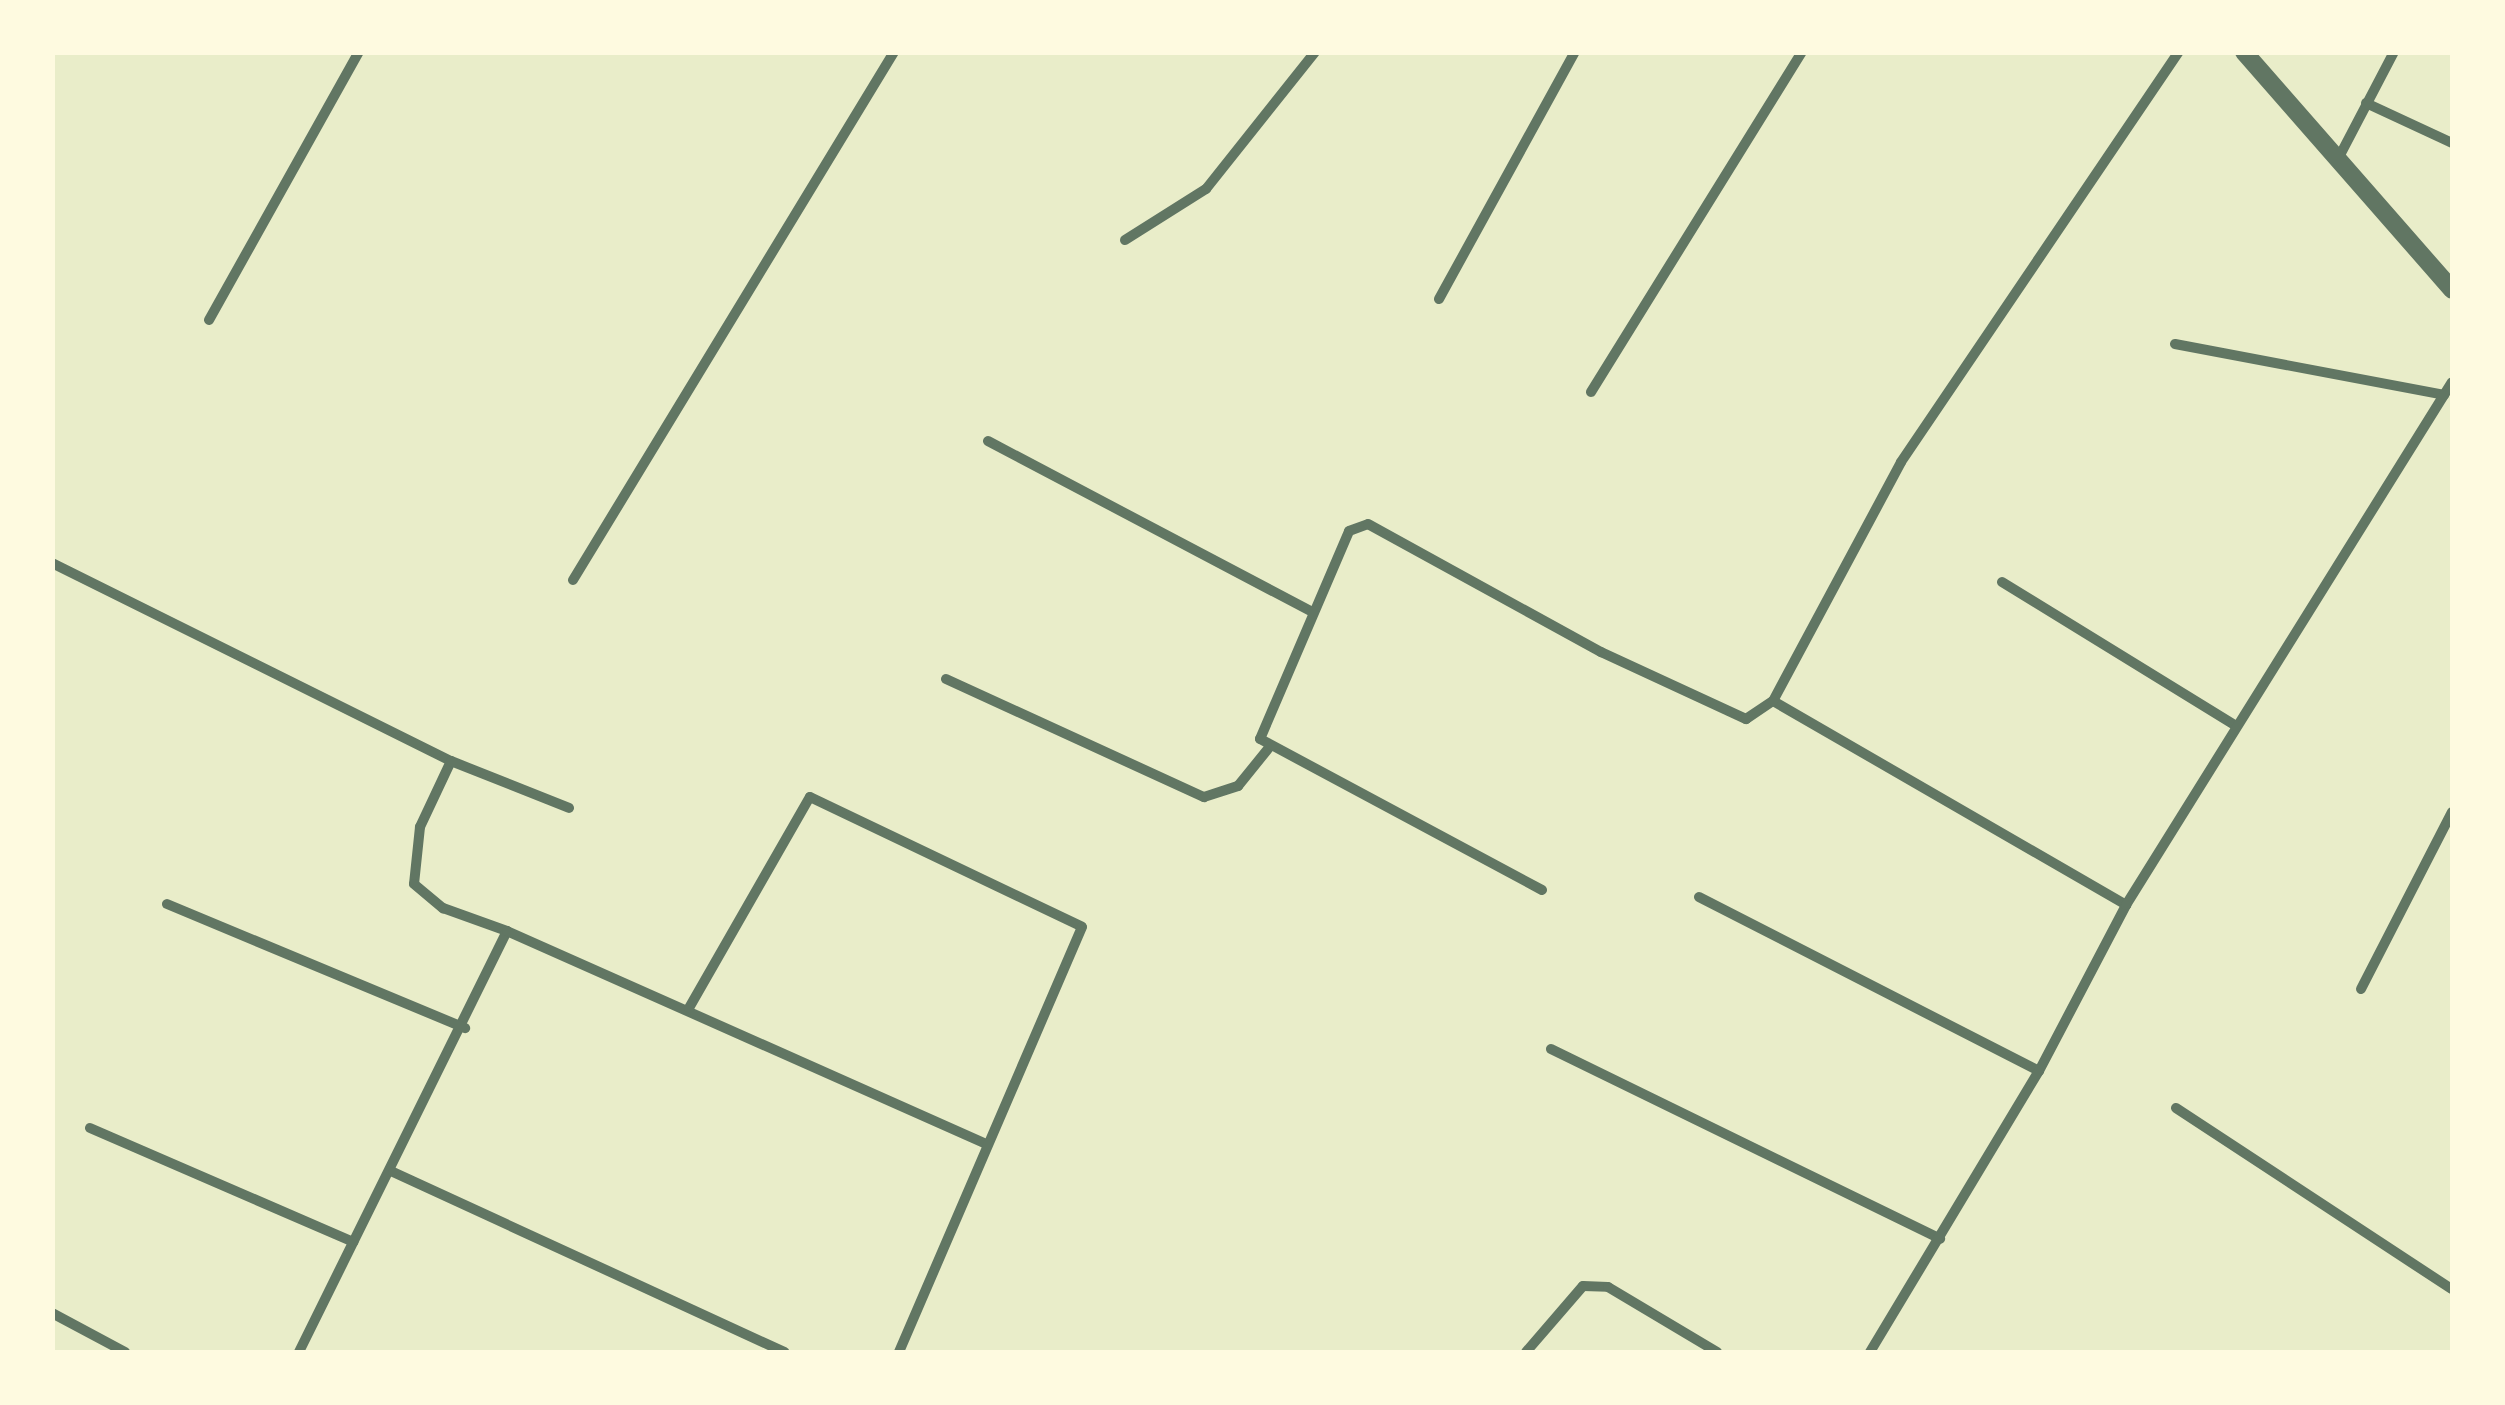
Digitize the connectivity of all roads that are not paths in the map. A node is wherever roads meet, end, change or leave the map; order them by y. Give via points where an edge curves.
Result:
1 (360, 52) edge
2 (894, 52) edge
3 (1315, 52) edge
4 (1576, 52) edge
5 (1802, 52) edge
6 (2178, 52) edge
7 (2244, 52) edge
8 (2394, 52) edge
9 (2366, 103) junction
10 (2452, 144) edge
11 (2338, 160) junction
12 (1125, 240) dead end
13 (2452, 290) edge
14 (1439, 299) dead end
15 (208, 320) dead end
16 (2176, 344) dead end
17 (2452, 382) edge
18 (1591, 392) dead end
19 (2444, 395) junction
20 (988, 441) dead end
21 (52, 563) edge
22 (573, 580) dead end
23 (2002, 582) dead end
24 (1312, 612) junction
25 (946, 679) dead end
26 (1773, 700) junction
27 (2236, 726) junction
28 (1268, 749) junction
29 (451, 761) junction
30 (569, 808) dead end
31 (2452, 812) edge
32 (1542, 890) dead end
33 (1699, 898) dead end
34 (167, 904) dead end
35 (2126, 905) junction
36 (507, 931) junction
37 (2361, 989) dead end
38 (689, 1008) junction
39 (465, 1028) junction
40 (1551, 1049) dead end
41 (2039, 1072) junction
42 (2176, 1108) dead end
43 (90, 1128) dead end
44 (984, 1143) junction
45 (393, 1172) junction
46 (1940, 1240) junction
47 (353, 1242) junction
48 (2452, 1289) edge
49 (52, 1313) edge
50 (126, 1352) edge
51 (299, 1352) edge
52 (784, 1352) edge
53 (898, 1352) edge
54 (1526, 1352) edge
55 (1716, 1352) edge
56 (1870, 1352) edge

1 - 15 street
2 - 22 street
3 - 12 street via 1206,189
4 - 14 street
5 - 18 street
6 - 26 street via 1901,462
7 - 11 street
8 - 9 street
9 - 10 street
9 - 11 street
11 - 13 street
16 - 19 street
17 - 19 street
19 - 27 street
20 - 24 street
21 - 29 street
23 - 27 street
24 - 26 street via 1349,531 1368,524 1721,712 1746,719
24 - 28 street via 1258,730
25 - 28 street via 1204,797 1238,786
26 - 35 street
27 - 35 street
28 - 32 street
29 - 30 street
29 - 36 street via 420,828 414,884 443,908
31 - 37 street
33 - 41 street
34 - 39 street
35 - 41 street
36 - 38 street
36 - 39 street
38 - 44 street
38 - 44 street via 810,798 1082,926
39 - 45 street
40 - 46 street
41 - 46 street
42 - 48 street
43 - 47 street
44 - 53 street
45 - 47 street
45 - 52 street
46 - 56 street
47 - 51 street
49 - 50 street
54 - 55 street via 1583,1286 1608,1287

